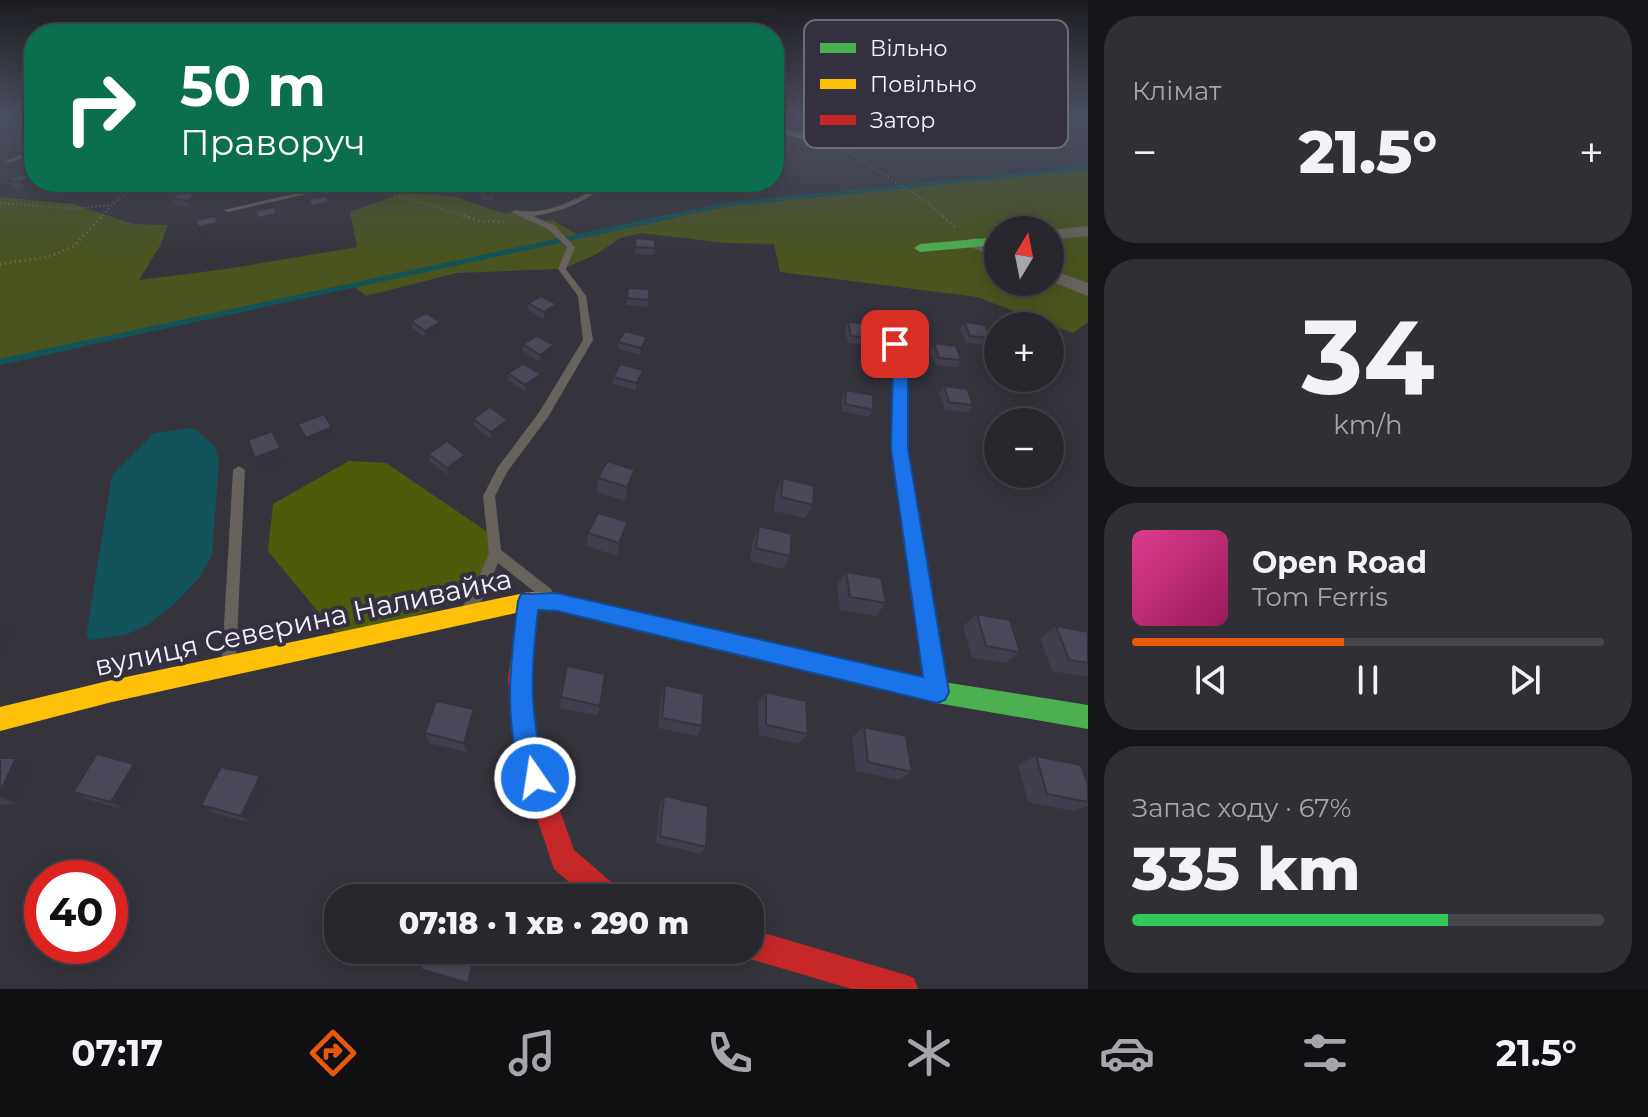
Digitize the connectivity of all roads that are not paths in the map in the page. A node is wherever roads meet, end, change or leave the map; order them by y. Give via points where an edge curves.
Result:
1 (310, 192) edge
2 (592, 192) edge
3 (228, 210) dead end
4 (515, 212) dead end
5 (527, 216) junction
6 (1088, 231) edge
7 (1064, 234) edge
8 (984, 242) edge
9 (976, 243) junction
10 (984, 246) edge
11 (920, 248) dead end
12 (1064, 280) edge
13 (1088, 290) edge
14 (895, 344) dead end
15 (239, 470) dead end
16 (495, 553) junction
17 (529, 601) junction
18 (557, 602) junction
19 (462, 615) junction
20 (229, 666) junction
21 (937, 692) junction
22 (1088, 717) edge
23 (0, 719) edge
24 (592, 884) edge
25 (764, 948) edge
26 (903, 989) edge

1 - 3 lane
2 - 5 lane
4 - 5 lane
5 - 16 lane via 551,227 571,247 562,269 582,296 588,340 489,496
6 - 7 street
8 - 9 street
9 - 10 street
9 - 11 street
12 - 13 street
14 - 21 lane via 901,365 900,449
15 - 20 lane
16 - 18 lane
16 - 19 lane via 478,594
17 - 18 street, вулиця Северина Наливайка
17 - 19 street, вулиця Северина Наливайка
17 - 24 street via 519,678 528,755 564,859
18 - 21 street, вулиця Северина Наливайка
19 - 20 street, вулиця Северина Наливайка
20 - 23 street, вулиця Северина Наливайка
21 - 22 street, вулиця Северина Наливайка
25 - 26 street

